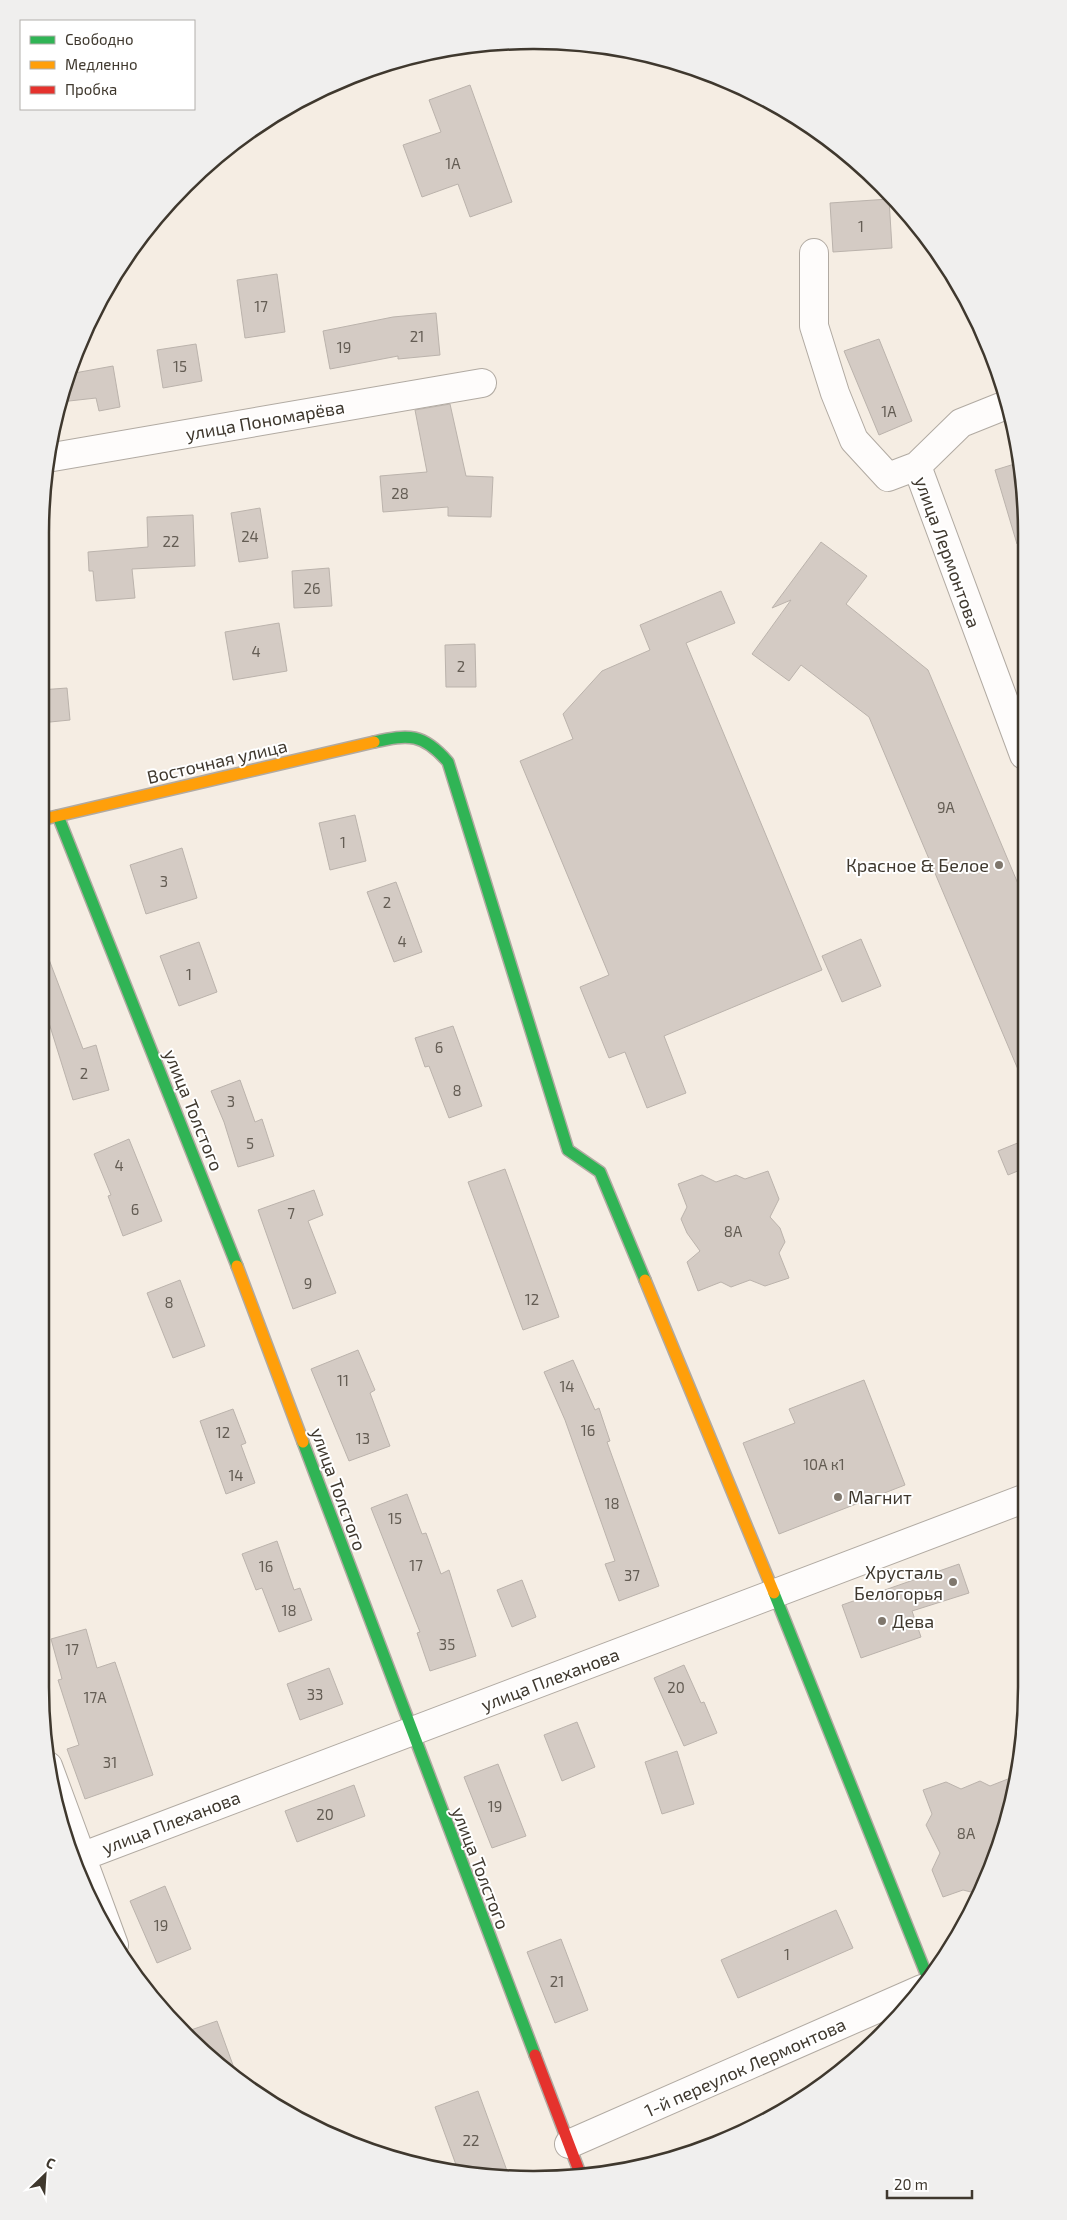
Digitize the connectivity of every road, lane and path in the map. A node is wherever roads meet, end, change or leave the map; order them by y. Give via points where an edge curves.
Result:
1 (814, 253) dead end
2 (482, 383) dead end
3 (1002, 407) edge
4 (55, 457) edge
5 (916, 466) junction
6 (1018, 739) edge
7 (58, 816) junction
8 (49, 818) edge
9 (1018, 1501) edge
10 (774, 1593) junction
11 (411, 1732) junction
12 (80, 1857) edge
13 (926, 1972) edge
14 (906, 1996) edge
15 (569, 2144) junction
16 (578, 2169) edge

1 - 5 street, улица Лермонтова via 814,326 854,440 888,477
2 - 4 street, улица Пономарёва
3 - 5 street via 961,423
5 - 6 street, улица Лермонтова
7 - 8 street, Восточная улица
7 - 10 street, Восточная улица via 402,736 420,738 434,746 448,762 568,1150 600,1172
7 - 11 street, улица Толстого via 230,1247
9 - 10 street, улица Плеханова
10 - 11 street, улица Плеханова
10 - 13 street
11 - 12 street, улица Плеханова
11 - 15 street, улица Толстого
14 - 15 street, 1-й переулок Лермонтова
15 - 16 street, улица Толстого

